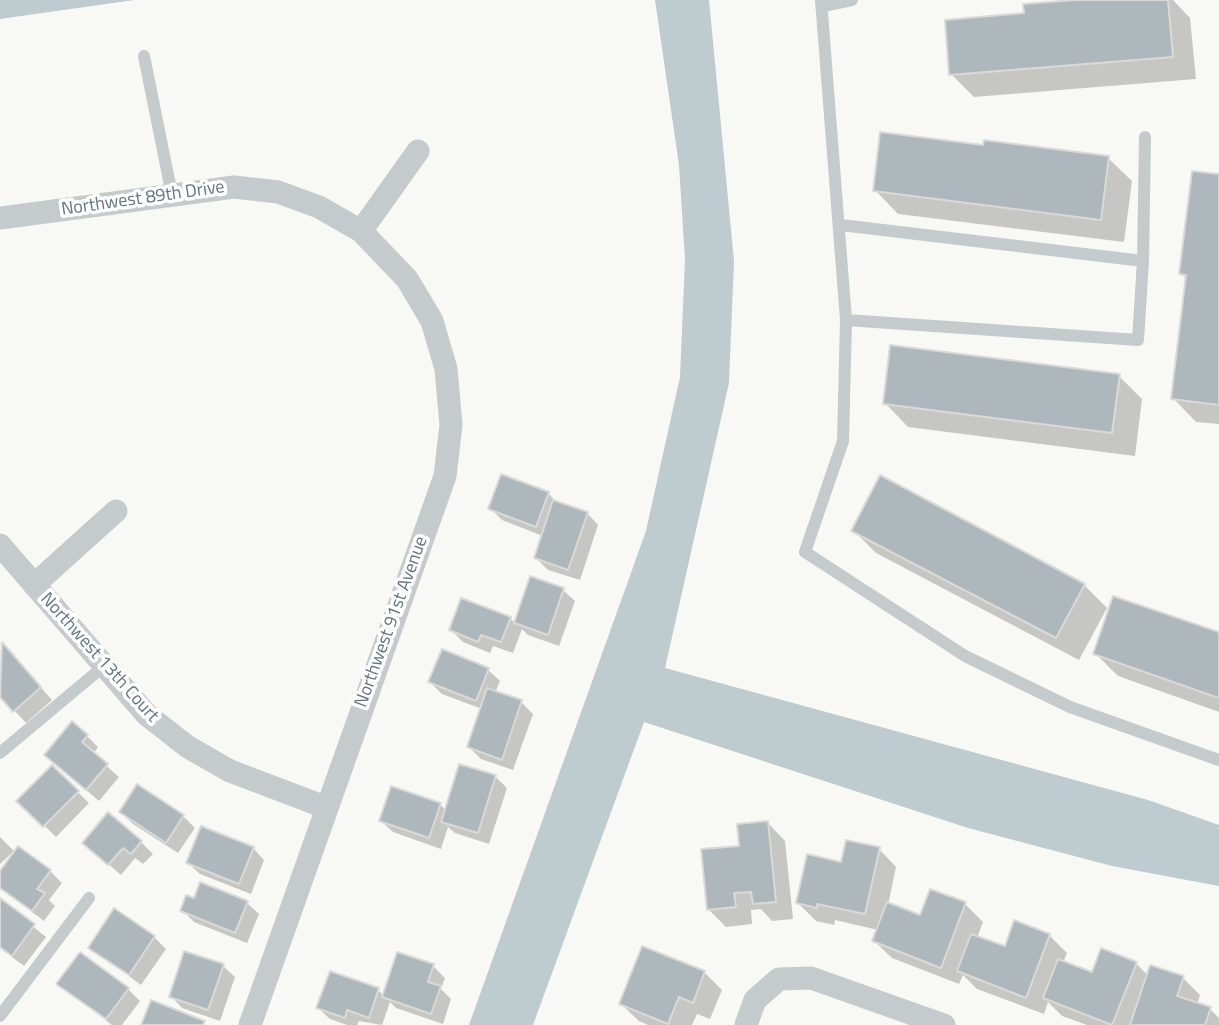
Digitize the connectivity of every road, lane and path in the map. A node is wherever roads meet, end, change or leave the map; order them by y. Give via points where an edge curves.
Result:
1 (852, 0) edge
2 (822, 3) edge
3 (144, 56) dead end
4 (1144, 137) dead end
5 (418, 151) dead end
6 (172, 195) junction
7 (0, 218) edge
8 (841, 225) junction
9 (361, 231) junction
10 (1143, 261) junction
11 (846, 320) junction
12 (116, 511) dead end
13 (0, 545) edge
14 (34, 585) junction
15 (104, 666) junction
16 (0, 753) edge
17 (1219, 760) edge
18 (325, 807) junction
19 (89, 898) dead end
20 (0, 1016) edge
21 (250, 1025) edge
22 (746, 1025) edge
23 (944, 1025) edge

1 - 2 lane
2 - 8 lane
3 - 6 lane
4 - 10 lane
5 - 9 street
6 - 7 street, Northwest 89th Drive
6 - 9 street, Northwest 89th Drive via 234,187 278,192 319,207
8 - 10 lane
8 - 11 lane
9 - 18 street, Northwest 91st Avenue via 407,279 432,321 446,369 451,425 445,476
10 - 11 lane via 1138,340
11 - 17 lane via 843,441 805,552 965,656 1070,706
12 - 14 street
13 - 14 street, Northwest 13th Court
14 - 15 street, Northwest 13th Court
15 - 16 lane
15 - 18 street, Northwest 13th Court via 147,715 188,747 230,771
18 - 21 street, Northwest 91st Avenue
19 - 20 lane
22 - 23 street via 755,1000 779,979 811,978

